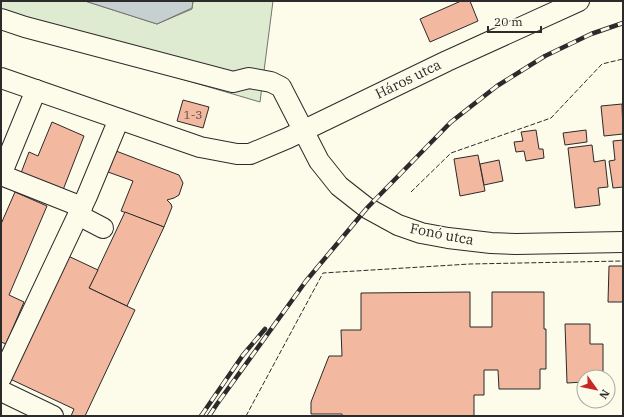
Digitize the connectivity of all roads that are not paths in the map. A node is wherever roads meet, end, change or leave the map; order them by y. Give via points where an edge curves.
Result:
1 (579, 1) edge
2 (1, 19) edge
3 (1, 78) edge
4 (36, 90) junction
5 (119, 119) junction
6 (304, 130) junction
7 (1, 175) edge
8 (80, 211) junction
9 (103, 228) dead end
10 (623, 242) edge
11 (1, 378) edge
12 (1, 391) edge
13 (53, 416) edge

1 - 6 street, Háros utca
2 - 6 street, Fonó utca via 233,82 249,78 271,82 281,88
3 - 4 street, Háros utca
4 - 5 street, Háros utca
4 - 7 street
5 - 6 street, Háros utca via 200,148 237,154 250,154
5 - 8 street
6 - 10 street, Fonó utca via 319,161 340,186 367,208 398,225 441,237 491,243
7 - 8 street
8 - 9 street
8 - 11 street
12 - 13 street

